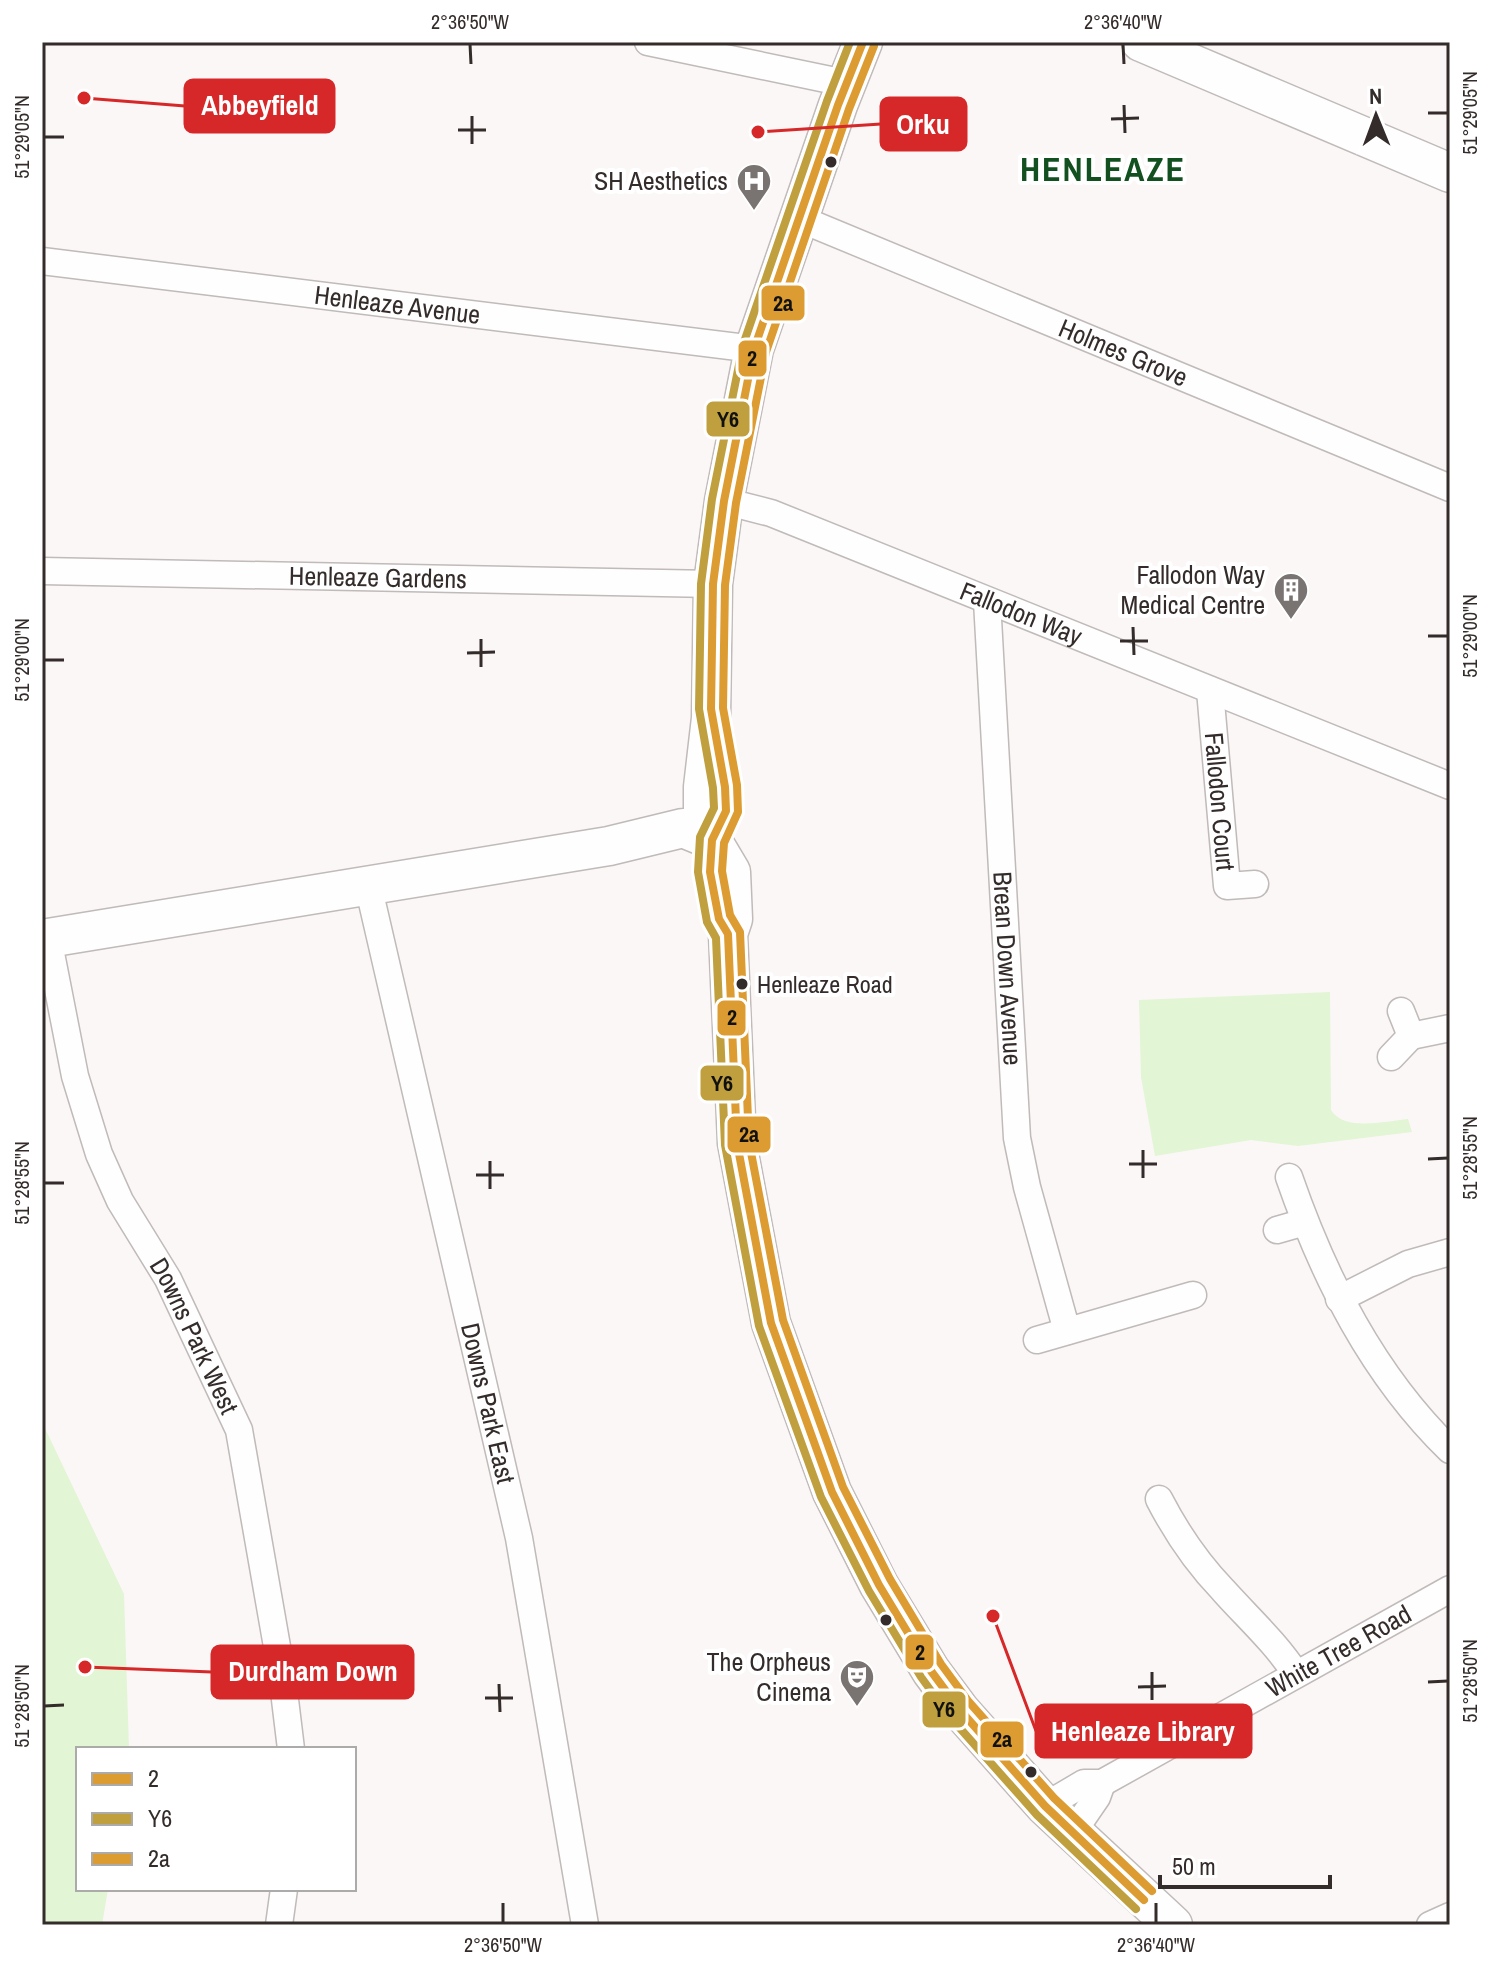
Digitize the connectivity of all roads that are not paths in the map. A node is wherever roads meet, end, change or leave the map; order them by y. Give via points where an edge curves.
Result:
1 (648, 42) edge
2 (863, 42) edge
3 (1141, 42) edge
4 (845, 83) junction
5 (1450, 173) edge
6 (798, 218) junction
7 (42, 261) edge
8 (754, 349) junction
9 (1450, 488) edge
10 (724, 501) junction
11 (42, 571) edge
12 (713, 584) junction
13 (987, 601) junction
14 (1210, 690) junction
15 (1450, 786) edge
16 (712, 840) junction
17 (1255, 884) dead end
18 (368, 885) junction
19 (45, 939) edge
20 (1401, 1011) dead end
21 (1450, 1028) edge
22 (1411, 1036) junction
23 (1391, 1057) dead end
24 (1289, 1177) dead end
25 (1305, 1222) junction
26 (1277, 1230) dead end
27 (1450, 1252) edge
28 (1193, 1295) dead end
29 (1339, 1299) junction
30 (1067, 1331) junction
31 (1037, 1340) dead end
32 (1450, 1450) edge
33 (1159, 1499) dead end
34 (1450, 1589) edge
35 (1296, 1674) junction
36 (291, 1747) edge
37 (1102, 1783) junction
38 (1045, 1806) junction
39 (1073, 1832) junction
40 (284, 1891) edge
41 (1134, 1913) edge
42 (1450, 1916) edge
43 (279, 1925) edge
44 (585, 1925) edge
45 (1173, 1925) edge
46 (1430, 1925) edge

1 - 4 street
2 - 4 main road
3 - 5 main road
4 - 6 main road
6 - 8 main road
6 - 9 street, Holmes Grove
7 - 8 street, Henleaze Avenue
8 - 10 main road
10 - 12 main road
10 - 13 street, Fallodon Way via 771,513
11 - 12 street, Henleaze Gardens
12 - 16 main road via 711,718 726,811
13 - 14 street, Fallodon Way
13 - 30 street, Brean Down Avenue via 1017,1138
14 - 15 street, Fallodon Way
14 - 17 street, Fallodon Court via 1227,886
16 - 18 main road via 685,852 609,846
16 - 38 main road via 731,872 733,919 728,934 737,1143 771,1323 832,1492 879,1585 960,1710
18 - 19 main road
18 - 44 street, Downs Park East via 519,1538
19 - 36 street, Downs Park West via 75,1076 99,1154 120,1201 168,1279 239,1430
20 - 22 street
21 - 22 street
22 - 23 street
24 - 25 street
25 - 26 street
25 - 29 street
27 - 29 street via 1408,1264
28 - 30 street
29 - 32 street via 1421,1422
30 - 31 street
33 - 35 street via 1220,1588
34 - 35 street, White Tree Road
35 - 37 street, White Tree Road
37 - 38 street, White Tree Road via 1084,1783
37 - 39 street
38 - 39 main road
39 - 41 main road
40 - 43 street
41 - 45 main road
42 - 46 street

